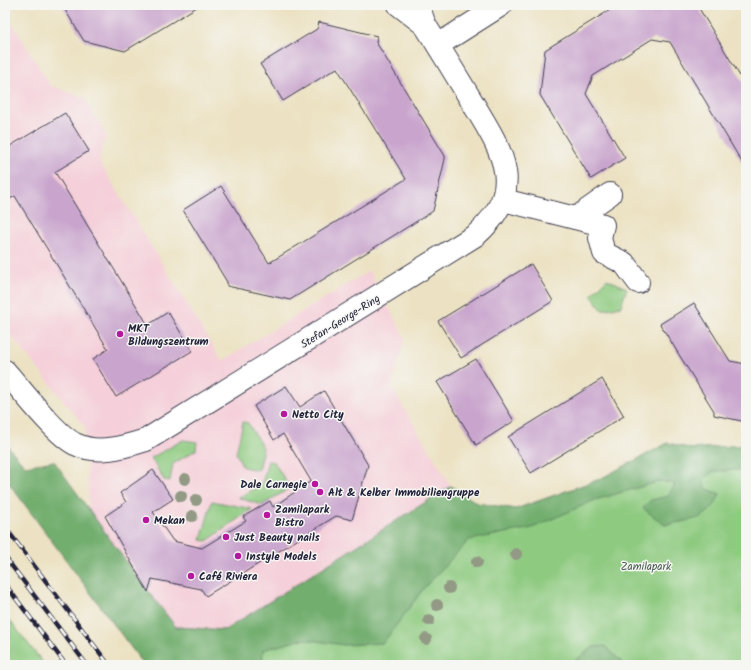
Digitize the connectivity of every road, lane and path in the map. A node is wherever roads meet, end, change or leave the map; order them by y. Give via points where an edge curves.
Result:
1 (399, 5) edge
2 (501, 5) edge
3 (421, 15) edge
4 (438, 45) junction
5 (610, 194) dead end
6 (503, 200) junction
7 (576, 218) junction
8 (638, 282) dead end
9 (5, 371) edge

1 - 3 street, Stefan-George-Ring
2 - 4 street
3 - 4 street, Stefan-George-Ring
4 - 6 street, Stefan-George-Ring via 501,153 506,180
5 - 7 street
6 - 7 street
6 - 9 street, Stefan-George-Ring via 487,226 476,235 146,440 119,448 97,449 75,444 60,433
7 - 8 street via 603,225 600,238 604,253 624,263

